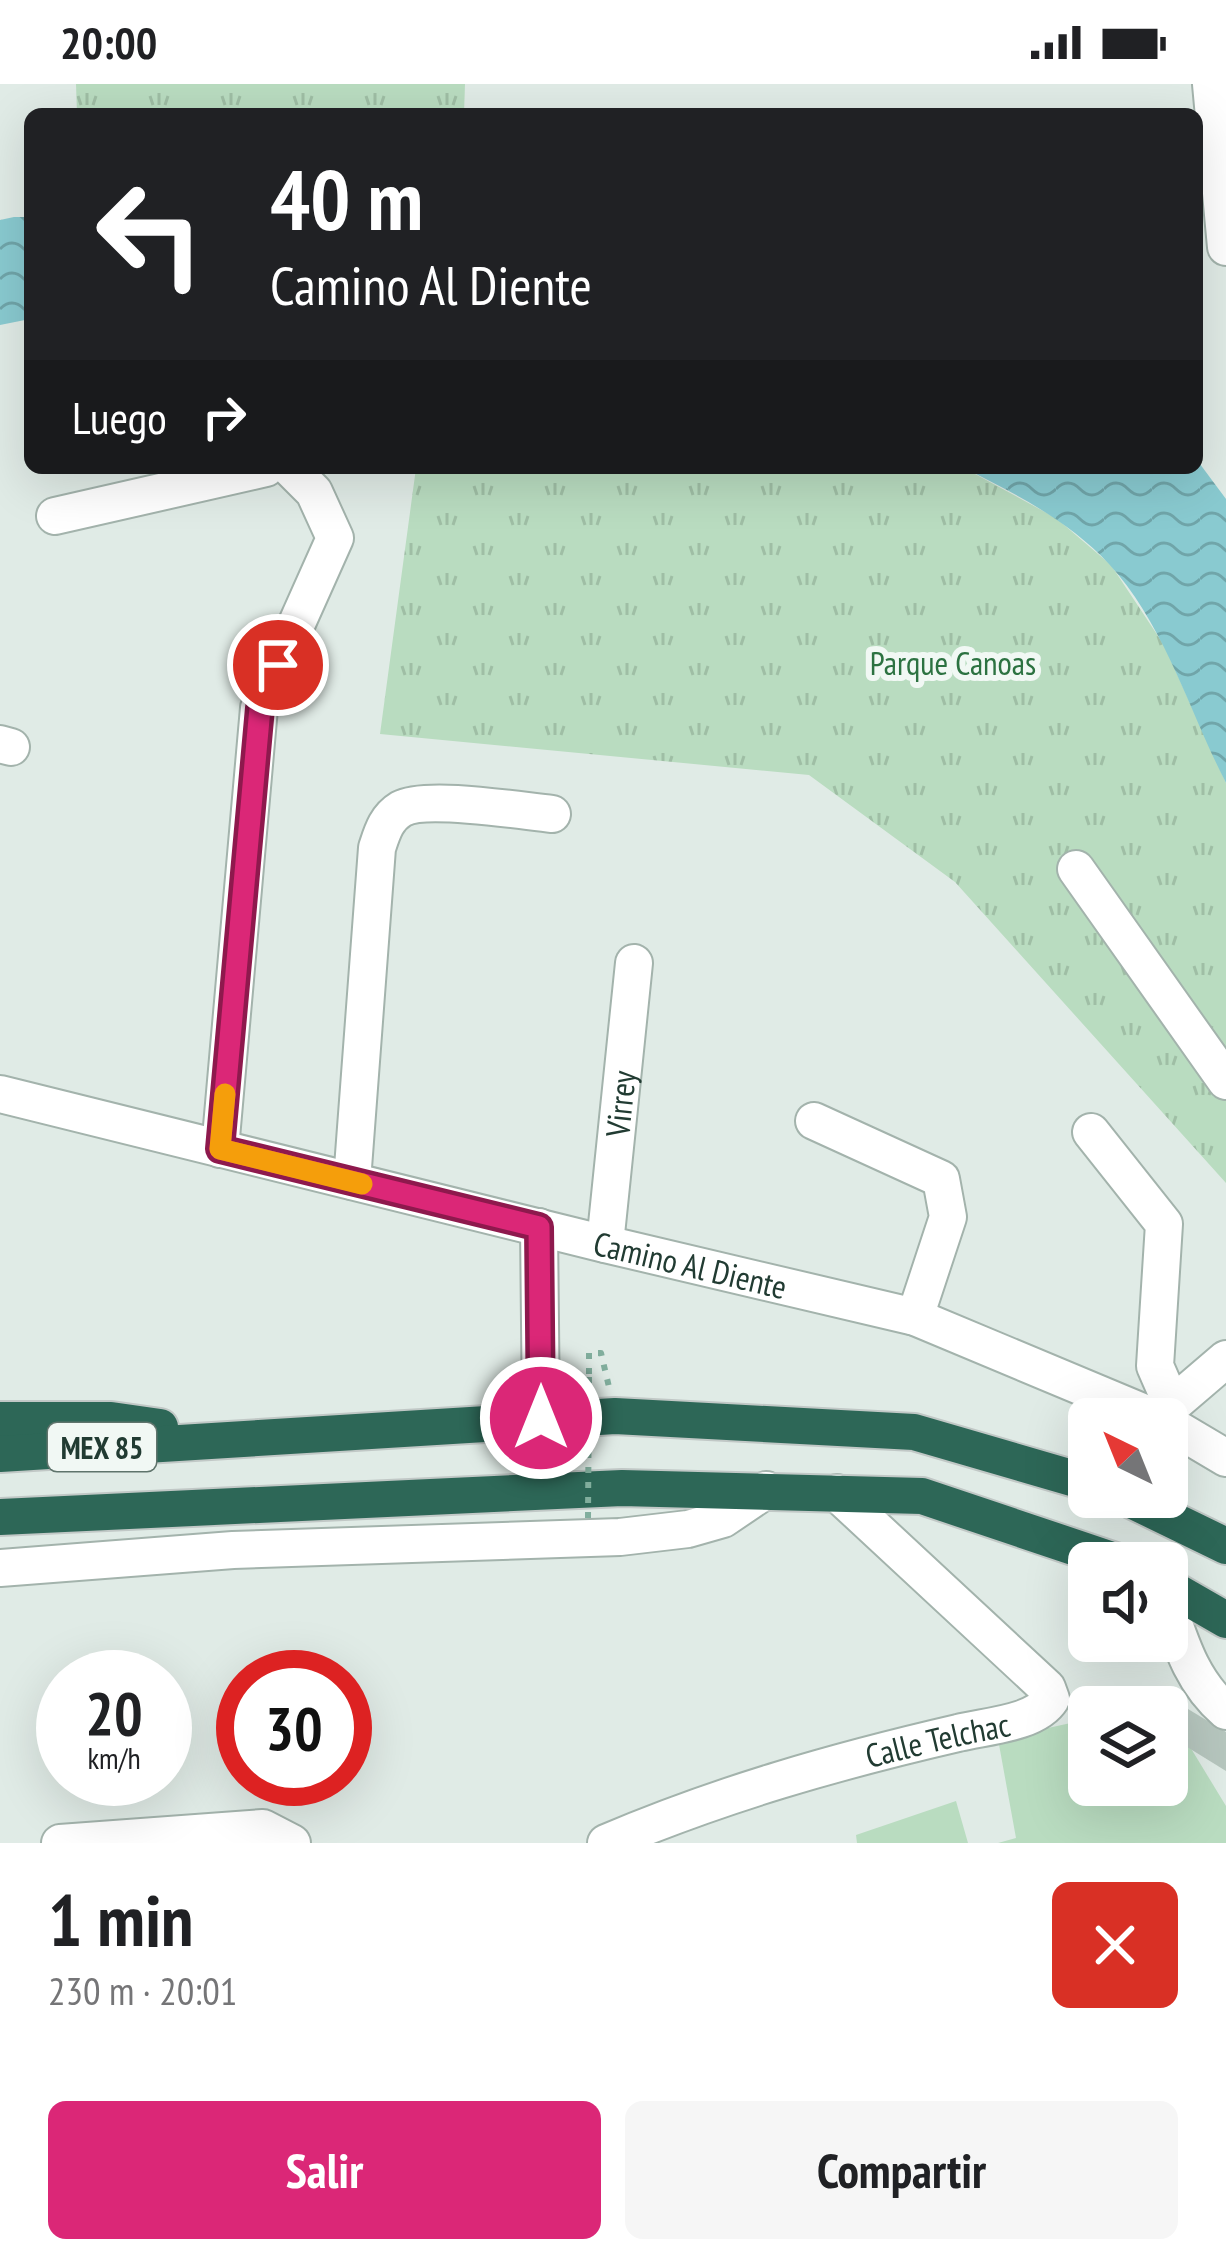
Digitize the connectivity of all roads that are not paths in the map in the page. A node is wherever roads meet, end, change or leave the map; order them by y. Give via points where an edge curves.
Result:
1 (1211, 84) edge
2 (1226, 247) edge
3 (240, 474) edge
4 (296, 474) edge
5 (55, 516) dead end
6 (552, 814) dead end
7 (1076, 869) dead end
8 (634, 963) dead end
9 (1226, 1081) edge
10 (0, 1094) edge
11 (814, 1121) dead end
12 (1090, 1132) dead end
13 (220, 1149) junction
14 (352, 1181) junction
15 (539, 1227) junction
16 (605, 1244) junction
17 (915, 1316) junction
18 (1226, 1359) edge
19 (1119, 1398) edge
20 (1161, 1398) edge
21 (1184, 1398) edge
22 (541, 1418) junction
23 (0, 1420) edge
24 (1188, 1432) edge
25 (203, 1440) junction
26 (0, 1454) edge
27 (1226, 1458) edge
28 (1068, 1477) edge
29 (766, 1490) junction
30 (837, 1493) junction
31 (0, 1517) edge
32 (1168, 1518) edge
33 (1068, 1545) edge
34 (1226, 1546) edge
35 (0, 1568) edge
36 (1188, 1598) edge
37 (1226, 1620) edge
38 (1188, 1662) edge
39 (1226, 1711) edge
40 (60, 1843) edge
41 (292, 1843) edge
42 (606, 1843) edge

1 - 2 street
3 - 5 street
4 - 13 street via 314,492 335,538 260,708
6 - 14 street via 426,803 384,825
7 - 9 street
8 - 16 street, Virrey
10 - 13 street, Camino Al Diente
11 - 17 street via 941,1179 948,1217
12 - 20 street via 1164,1224 1155,1366
13 - 14 street, Camino Al Diente
14 - 15 street, Camino Al Diente
15 - 16 street, Camino Al Diente
15 - 22 street
16 - 17 street, Camino Al Diente
17 - 19 street, Camino Al Diente
18 - 21 street
22 - 25 highway, MEX 85
22 - 28 highway, MEX 85 via 914,1432
23 - 25 highway via 111,1420
24 - 27 street, Camino Al Diente
25 - 26 highway, MEX 85
29 - 30 highway, MEX 85
29 - 31 highway, MEX 85 via 622,1488
29 - 35 street via 723,1519 620,1538 233,1550
30 - 33 highway, MEX 85 via 922,1496
30 - 42 street, Calle Telchac via 1051,1700 1025,1716 826,1764
32 - 34 highway
36 - 37 highway
38 - 39 street
40 - 41 street via 263,1828

